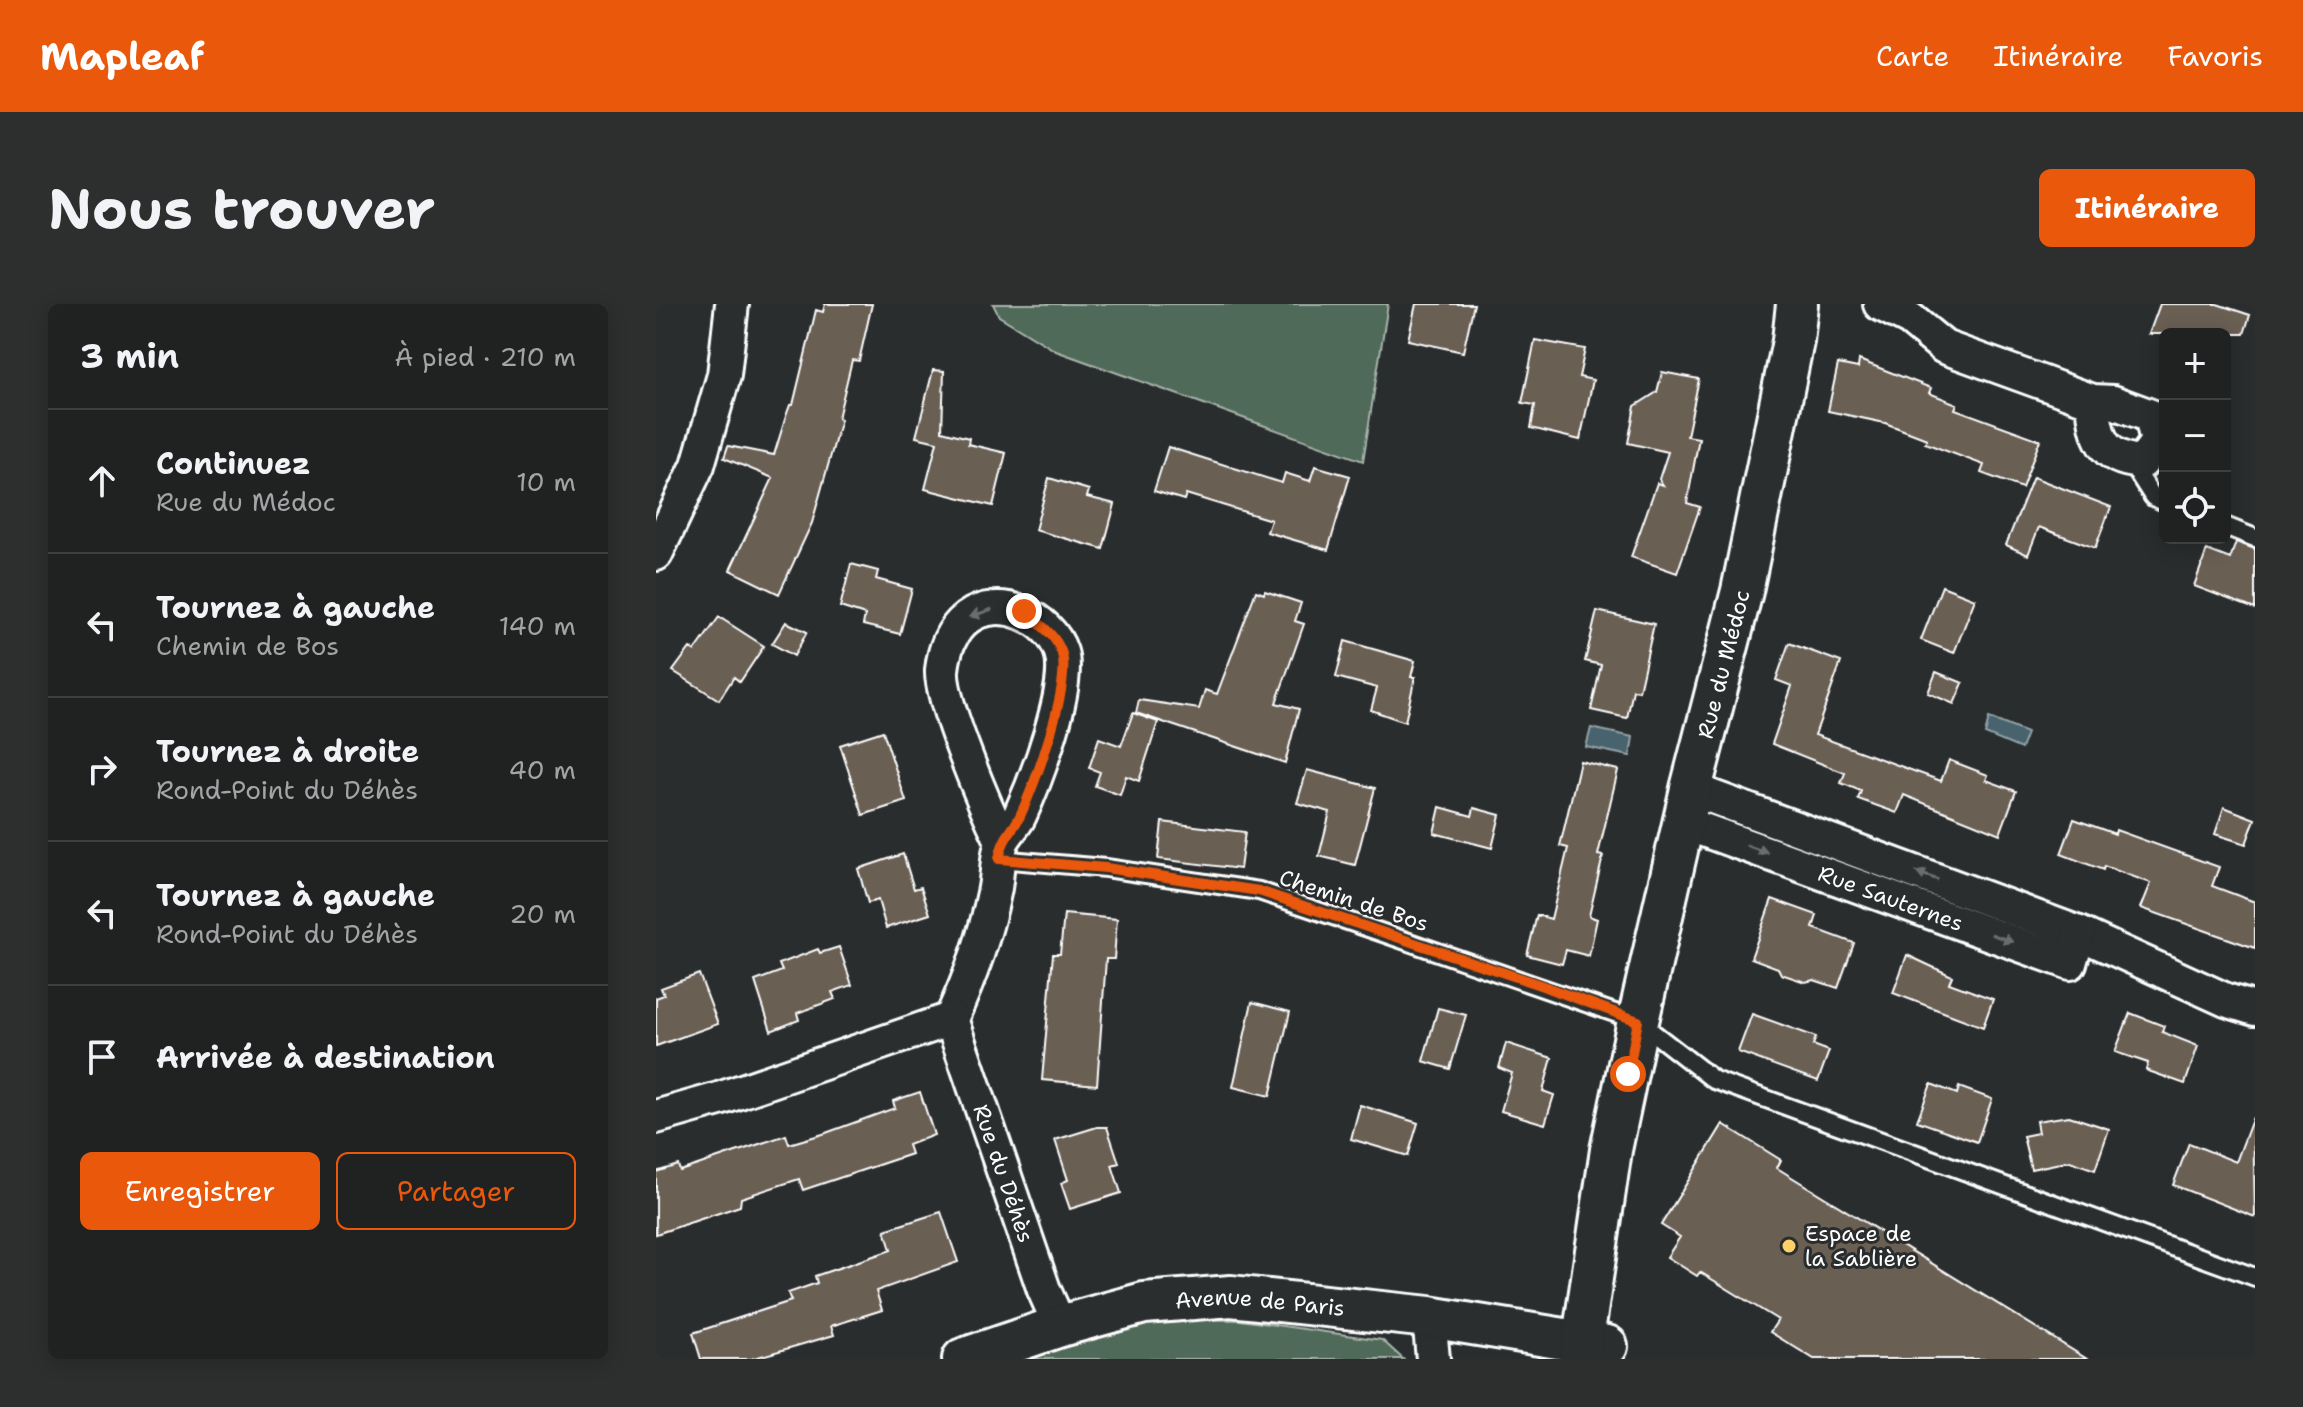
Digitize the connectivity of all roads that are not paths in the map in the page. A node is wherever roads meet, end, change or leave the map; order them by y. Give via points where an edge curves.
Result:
1 (732, 304) edge
2 (1797, 304) edge
3 (1880, 304) edge
4 (2093, 401) junction
5 (2130, 461) junction
6 (2159, 500) edge
7 (2231, 528) edge
8 (2255, 538) edge
9 (656, 554) edge
10 (1687, 806) junction
11 (1001, 850) junction
12 (2255, 1009) edge
13 (951, 1019) junction
14 (1638, 1021) junction
15 (656, 1117) edge
16 (2255, 1277) edge
17 (1429, 1317) junction
18 (1060, 1326) junction
19 (1587, 1350) edge
20 (963, 1359) edge
21 (1433, 1359) edge

1 - 9 street via 724,375 698,465
2 - 10 street, Rue du Médoc via 1742,591
3 - 4 street via 1910,319 1944,347
4 - 5 street via 2099,440 2121,460
4 - 5 street via 2113,402 2151,416 2157,442 2142,462
5 - 6 lane
7 - 8 lane
10 - 12 street, Rue Sauternes via 2070,963 2079,933
10 - 14 street, Rue du Médoc
11 -> 11 street via 1048,741 1064,675 1061,652 1049,630 1024,611 996,608 968,617 947,643 942,674
11 - 13 street via 971,976
11 - 14 lane, Chemin de Bos via 1259,891
13 - 15 street
13 - 18 street, Rue du Déhès
14 - 16 lane, Chemin de Bos via 1714,1080
14 - 19 street, Rue du Médoc via 1611,1150
17 - 18 street, Avenue de Paris via 1231,1296 1144,1303
17 - 19 street, Avenue de Paris
17 - 21 street
18 - 20 street, Avenue de Paris

